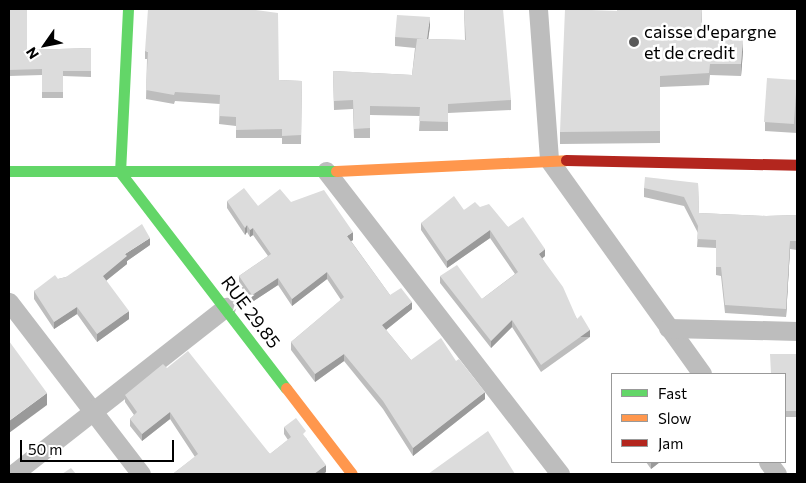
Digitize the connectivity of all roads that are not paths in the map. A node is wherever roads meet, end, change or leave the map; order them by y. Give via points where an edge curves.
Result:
1 (128, 9) edge
2 (538, 9) edge
3 (548, 160) junction
4 (797, 165) edge
5 (9, 171) edge
6 (326, 171) junction
7 (120, 172) junction
8 (9, 302) edge
9 (226, 307) junction
10 (668, 328) junction
11 (797, 331) edge
12 (701, 373) edge
13 (94, 412) junction
14 (769, 463) edge
15 (13, 474) edge
16 (141, 474) edge
17 (352, 474) edge
18 (560, 474) edge
19 (777, 474) edge

1 - 7 street
2 - 3 street
3 - 4 street
3 - 6 street
3 - 10 street
5 - 7 street
6 - 7 street
6 - 18 street
7 - 9 street, RUE 29.85
8 - 13 street
9 - 13 street
9 - 17 street, RUE 29.85
10 - 11 street
10 - 12 street
13 - 15 street
13 - 16 street
14 - 19 street

